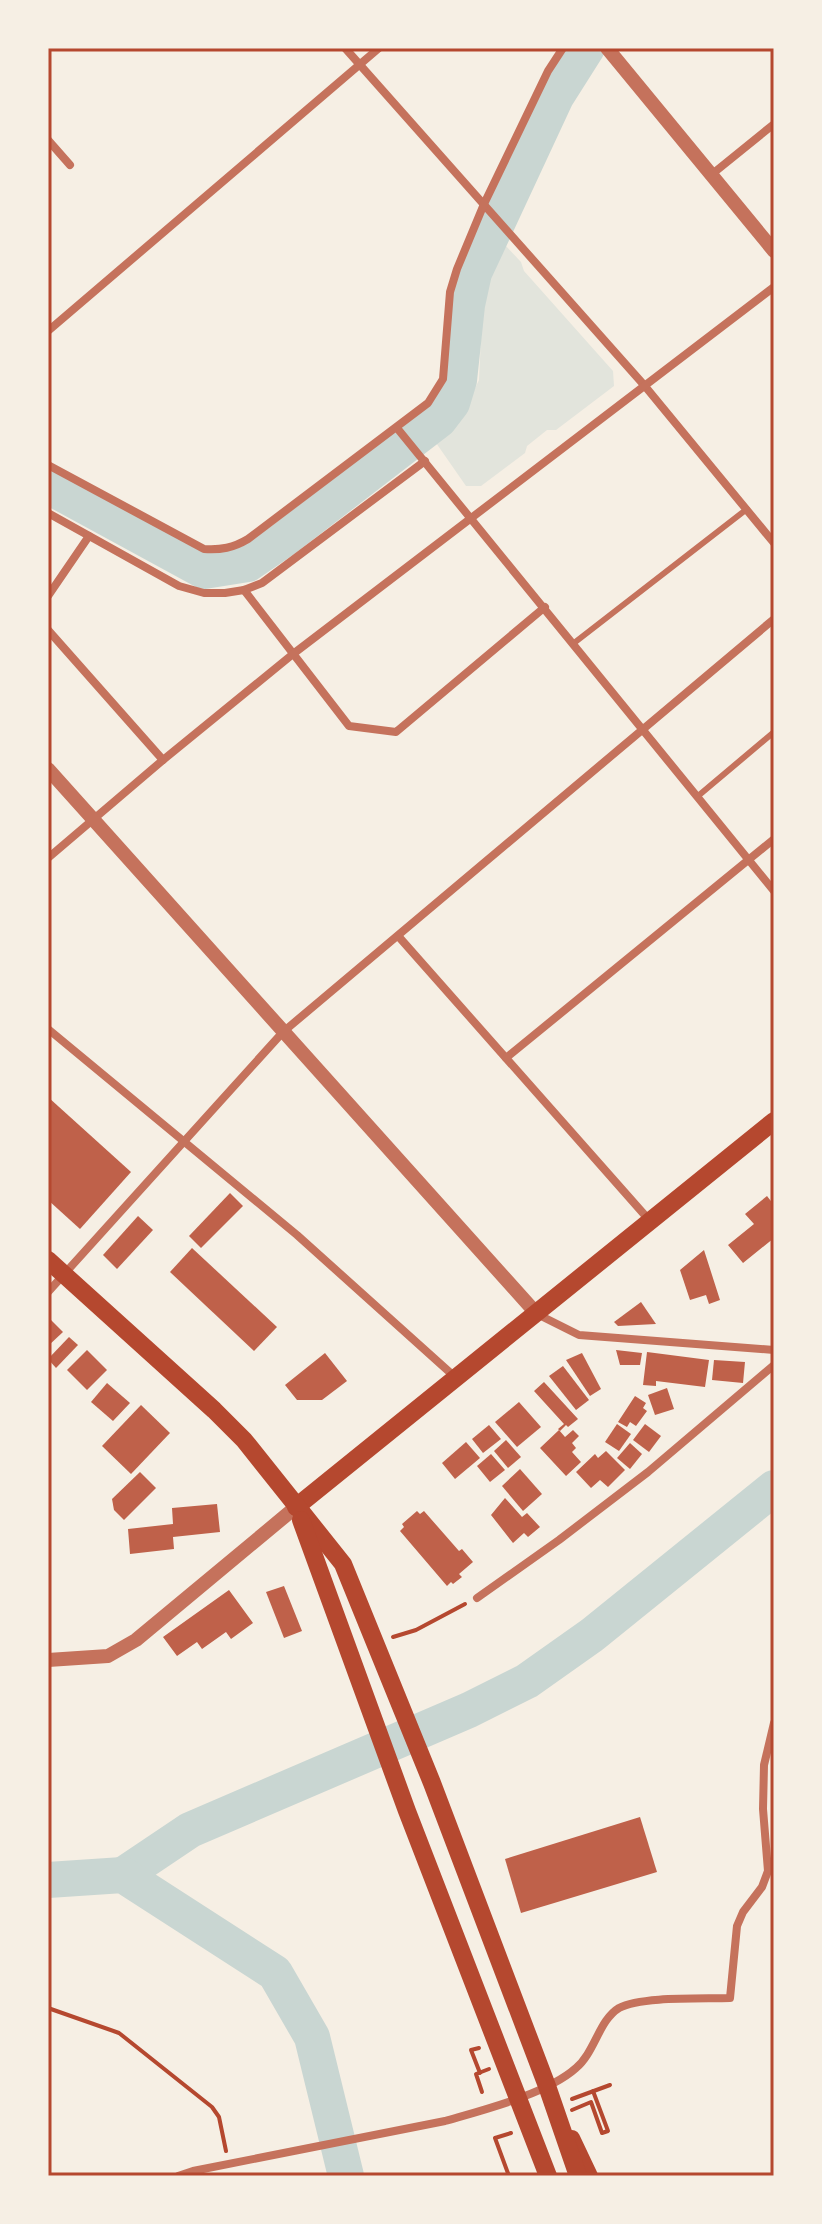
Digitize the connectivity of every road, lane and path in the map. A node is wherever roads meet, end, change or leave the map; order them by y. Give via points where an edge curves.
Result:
1 (345, 48) edge
2 (379, 48) edge
3 (563, 48) edge
4 (610, 50) edge
5 (359, 66) junction
6 (774, 124) edge
7 (48, 140) edge
8 (70, 165) dead end
9 (711, 176) junction
10 (487, 208) junction
11 (774, 251) edge
12 (774, 287) edge
13 (48, 331) edge
14 (644, 385) junction
15 (399, 430) junction
16 (423, 458) junction
17 (48, 465) edge
18 (747, 509) junction
19 (48, 513) edge
20 (472, 517) junction
21 (89, 536) junction
22 (774, 543) edge
23 (244, 590) junction
24 (48, 596) edge
25 (545, 607) junction
26 (774, 619) edge
27 (48, 630) edge
28 (574, 643) junction
29 (293, 654) junction
30 (643, 729) junction
31 (774, 732) edge
32 (163, 760) junction
33 (48, 769) edge
34 (698, 796) junction
35 (93, 818) junction
36 (774, 839) edge
37 (48, 858) edge
38 (749, 860) junction
39 (774, 891) edge
40 (399, 937) junction
41 (48, 1029) edge
42 (283, 1032) junction
43 (506, 1058) junction
44 (774, 1121) edge
45 (184, 1142) junction
46 (650, 1221) junction
47 (48, 1260) edge
48 (64, 1275) junction
49 (48, 1292) edge
50 (536, 1313) junction
51 (774, 1350) edge
52 (774, 1365) edge
53 (456, 1378) junction
54 (296, 1507) junction
55 (477, 1598) joint
56 (376, 1643) junction
57 (48, 1660) edge
58 (774, 1723) edge
59 (48, 2008) edge
60 (480, 2050) dead end
61 (492, 2068) dead end
62 (479, 2072) junction
63 (610, 2085) dead end
64 (547, 2086) junction
65 (593, 2091) junction
66 (482, 2092) dead end
67 (519, 2097) junction
68 (572, 2099) dead end
69 (595, 2106) junction
70 (496, 2142) dead end
71 (232, 2164) junction
72 (178, 2176) edge
73 (232, 2176) edge
74 (509, 2176) edge
75 (548, 2176) edge
76 (578, 2176) edge
77 (590, 2176) edge

1 - 5 street
2 - 5 street
3 - 10 street
4 - 9 street
5 - 10 street
5 - 13 street
6 - 9 street
7 - 8 street
9 - 11 street
10 - 14 street
10 - 15 street via 450,292 443,379 428,403
12 - 14 street
14 - 18 street
14 - 20 street
15 - 16 street
15 - 17 street via 248,539 218,550 204,549
16 - 20 street
16 - 23 street via 262,583
18 - 22 street
18 - 28 lane
19 - 21 street
20 - 25 street
20 - 29 street
21 - 23 street via 179,586 204,593
21 - 24 street
23 - 29 street
25 - 28 street
25 - 29 street via 396,732 349,726
26 - 30 street
27 - 32 street
28 - 30 street
29 - 32 street
30 - 34 street
30 - 40 street
31 - 34 lane
32 - 35 street
33 - 35 street
34 - 38 street
35 - 37 street
35 - 42 street
36 - 38 street
38 - 39 street
38 - 43 street
40 - 42 street
40 - 43 street
41 - 45 street
42 - 45 street
42 - 50 street
43 - 46 street
44 - 46 main road
45 - 48 street
45 - 53 street
46 - 50 main road
47 - 48 main road
48 - 49 street
48 - 54 main road via 214,1410
50 - 51 street via 579,1335
50 - 53 main road
52 - 55 street via 648,1472
53 - 54 main road
54 - 56 main road via 343,1564
54 - 57 street via 136,1640 108,1656
54 - 67 main road
55 - 56 path via 416,1630
56 - 64 main road
58 - 64 street via 764,1765 768,1871 737,1926 730,1998 638,2002 620,2008 576,2068
59 - 71 path via 119,2033 212,2107
60 - 62 path via 471,2050
61 - 62 path
62 - 66 path
63 - 65 path
64 - 67 street
64 - 76 main road
64 - 77 main road
65 - 68 path
65 - 69 path
67 - 71 street via 445,2121
67 - 75 main road
69 - 69 path via 602,2133 608,2131
70 - 74 path
71 - 72 street
71 - 73 street

